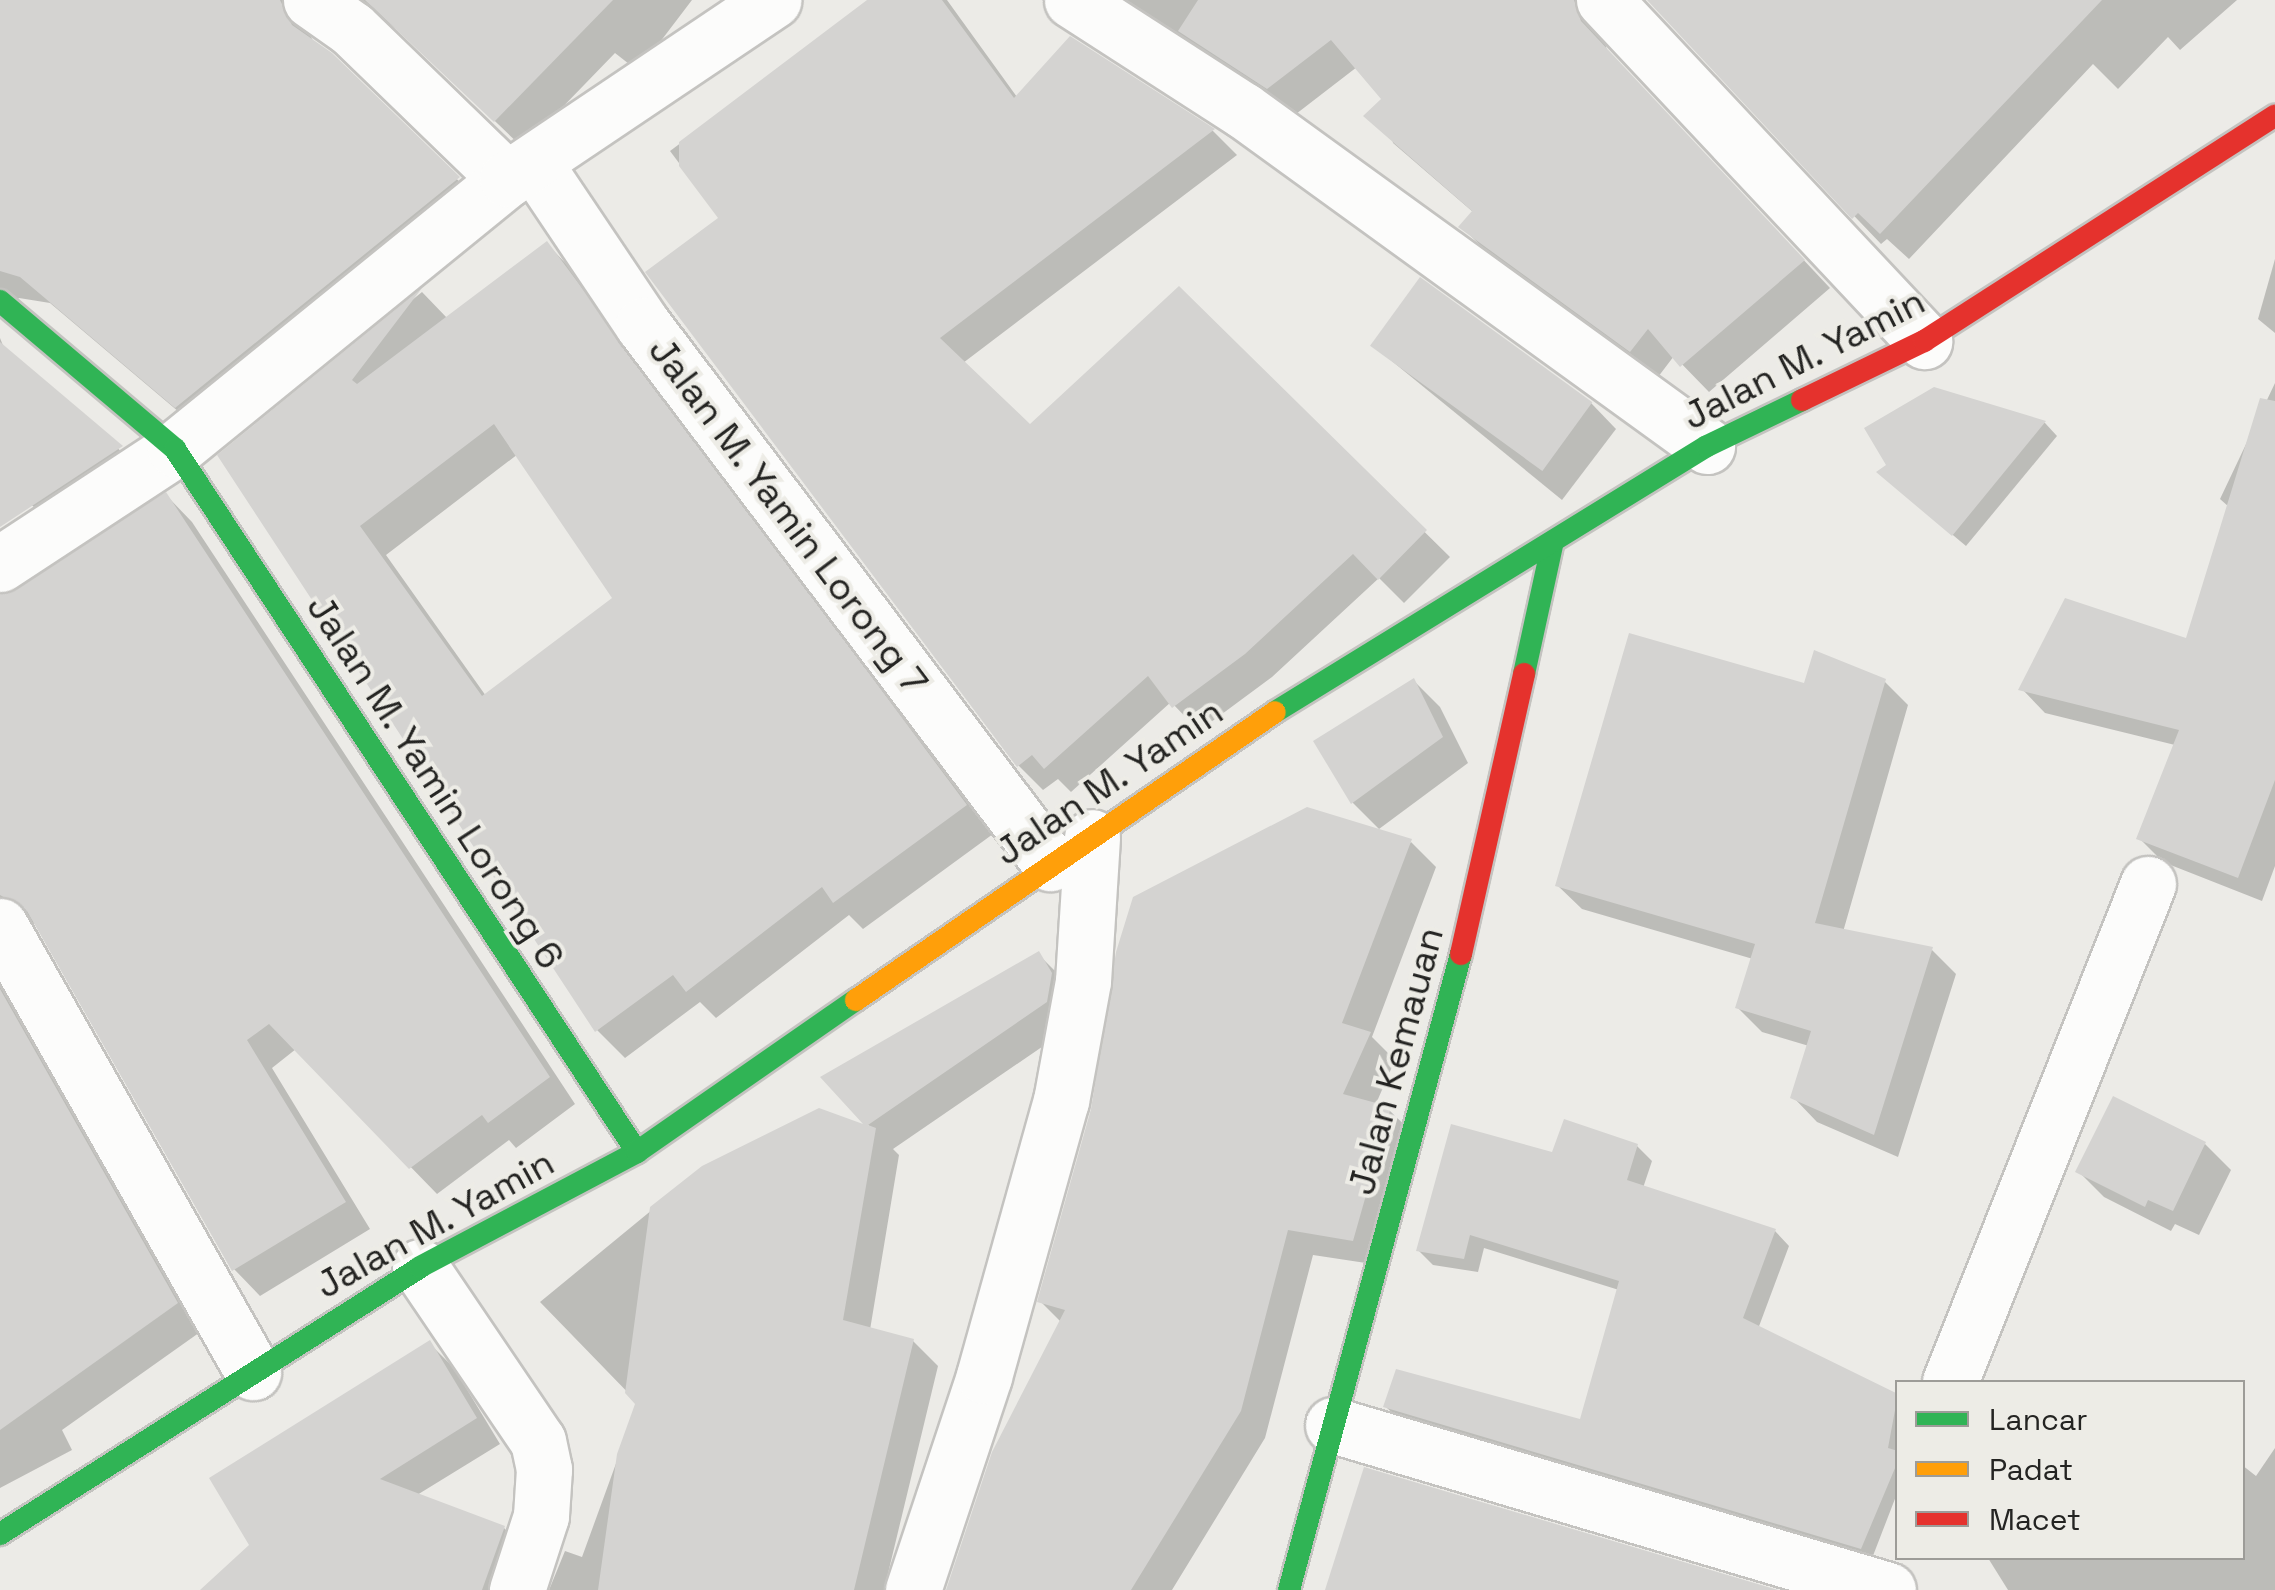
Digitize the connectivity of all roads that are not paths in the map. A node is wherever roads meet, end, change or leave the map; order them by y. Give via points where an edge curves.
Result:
1 (310, 0) edge
2 (773, 0) edge
3 (1072, 0) edge
4 (1604, 0) edge
5 (2275, 116) edge
6 (520, 171) junction
7 (0, 301) edge
8 (1924, 340) junction
9 (1708, 446) junction
10 (176, 449) junction
11 (1552, 546) junction
12 (0, 564) edge
13 (1071, 850) junction
14 (2148, 884) dead end
15 (0, 926) edge
16 (637, 1152) junction
17 (420, 1267) junction
18 (253, 1372) junction
19 (1951, 1380) edge
20 (1333, 1424) junction
21 (0, 1534) edge
22 (1914, 1560) edge
23 (518, 1590) edge
24 (913, 1590) edge
25 (1289, 1590) edge
26 (1888, 1590) edge
27 (1916, 1590) edge

1 - 6 street, Jalan M. Yamin Lorong 7
2 - 6 street
3 - 9 street via 1242,110
4 - 8 street
5 - 8 street, Jalan M. Yamin
6 - 10 street
6 - 13 street, Jalan M. Yamin Lorong 7
7 - 10 street, Jalan M. Yamin Lorong 6
8 - 9 street, Jalan M. Yamin
9 - 11 street, Jalan M. Yamin
10 - 12 street
10 - 16 street, Jalan M. Yamin Lorong 6
11 - 13 street, Jalan M. Yamin via 1259,722
11 - 20 street, Jalan Kemauan via 1445,1028
13 - 16 street, Jalan M. Yamin
13 - 24 street via 1083,981 1061,1101 984,1376
14 - 19 street
15 - 18 street
16 - 17 street, Jalan M. Yamin
17 - 18 street, Jalan M. Yamin
17 - 23 street via 538,1441 544,1469 540,1516
18 - 21 street, Jalan M. Yamin
20 - 25 street, Jalan Kemauan
20 - 26 street
22 - 27 street

